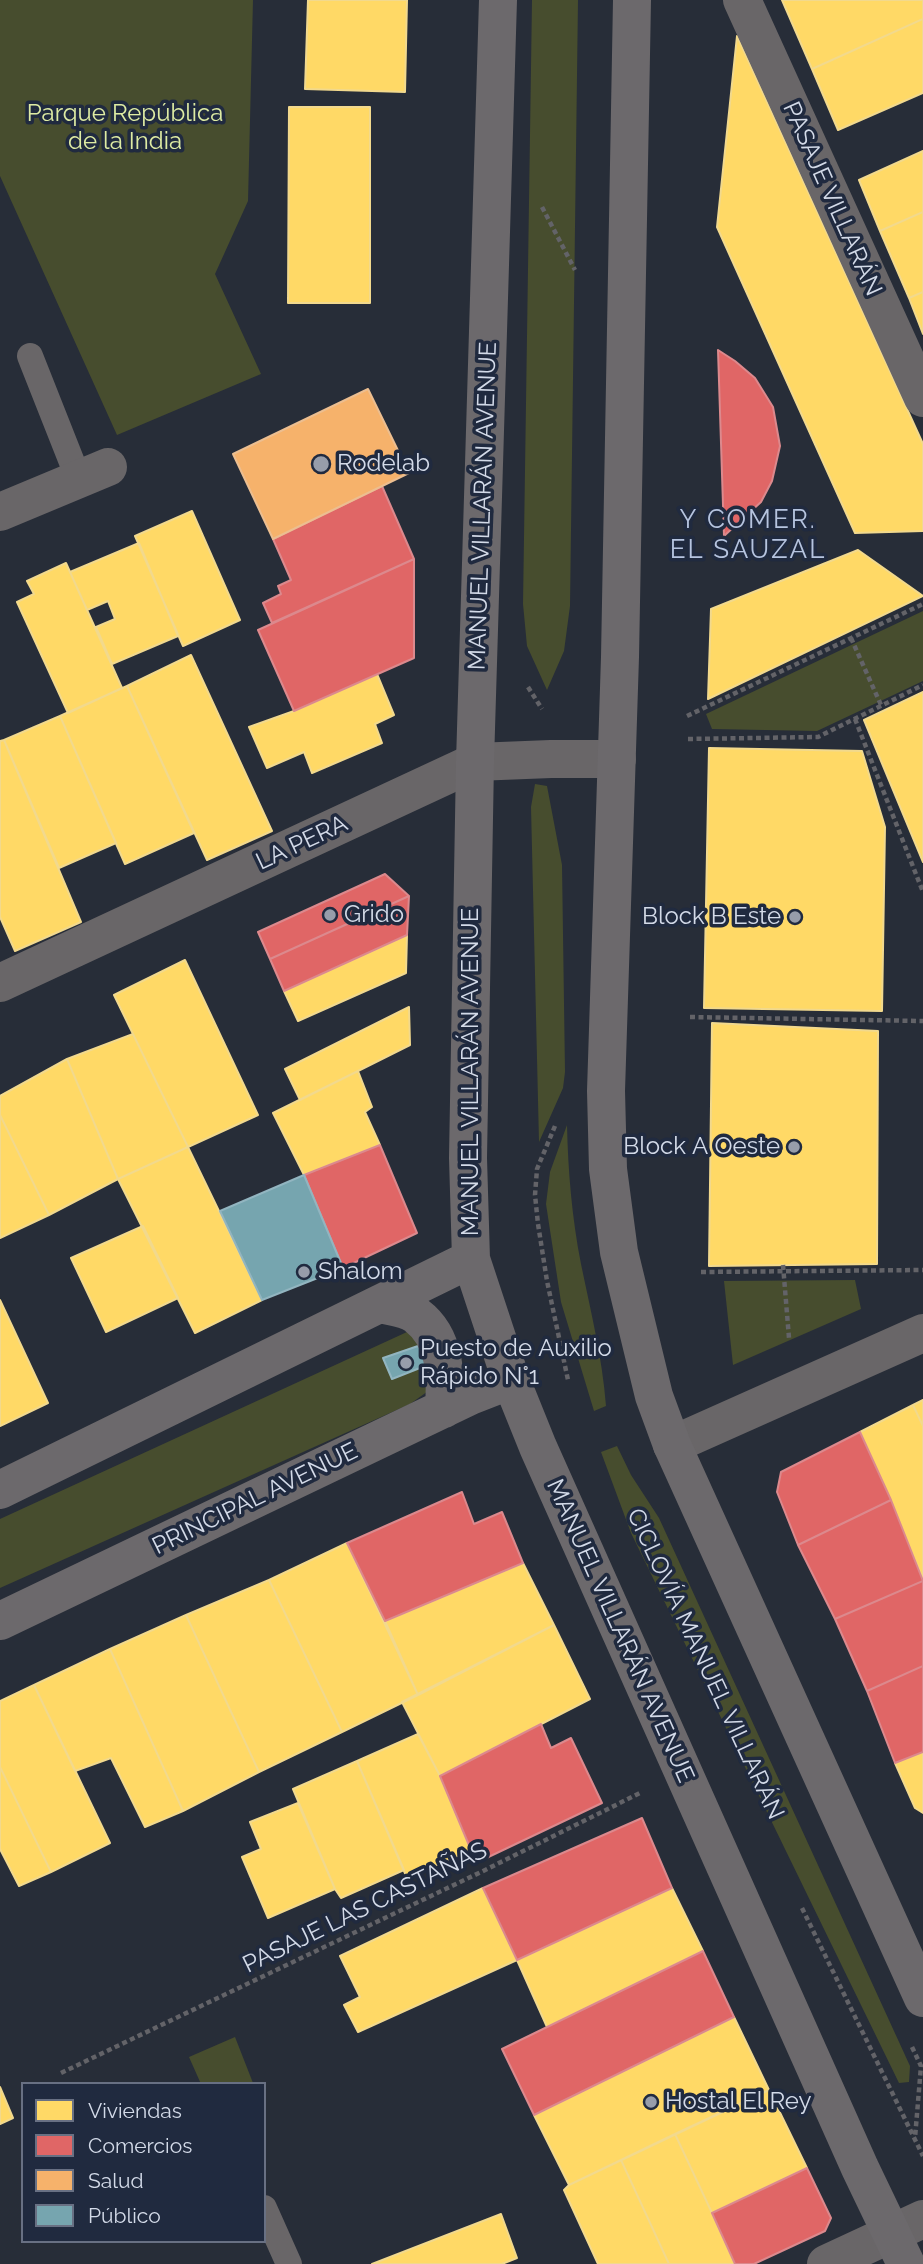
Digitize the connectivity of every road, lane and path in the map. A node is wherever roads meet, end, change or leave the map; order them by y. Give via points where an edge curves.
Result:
1 (498, 0) edge
2 (632, 0) edge
3 (742, 0) edge
4 (30, 356) dead end
5 (923, 398) edge
6 (94, 473) joint
7 (0, 512) edge
8 (923, 604) edge
9 (851, 638) junction
10 (923, 685) edge
11 (881, 705) junction
12 (687, 716) dead end
13 (855, 719) junction
14 (688, 739) dead end
15 (617, 759) junction
16 (475, 762) junction
17 (923, 892) edge
18 (0, 983) edge
19 (690, 1017) dead end
20 (923, 1021) edge
21 (557, 1121) dead end
22 (471, 1259) junction
23 (783, 1268) junction
24 (923, 1270) edge
25 (701, 1272) dead end
26 (380, 1304) junction
27 (923, 1333) edge
28 (789, 1344) dead end
29 (511, 1380) junction
30 (569, 1386) dead end
31 (444, 1409) junction
32 (672, 1445) junction
33 (0, 1490) edge
34 (0, 1621) edge
35 (683, 1772) junction
36 (800, 1903) dead end
37 (923, 1998) edge
38 (61, 2073) dead end
39 (923, 2156) edge
40 (266, 2212) edge
41 (907, 2239) edge
42 (289, 2264) edge
43 (826, 2264) edge

1 - 16 main road, MANUEL VILLARÁN AVENUE
2 - 15 main road
3 - 5 street, PASAJE VILLARÁN
4 - 6 lane
6 - 7 street
8 - 9 path
9 - 11 path
9 - 12 path
10 - 11 path
11 - 13 path
13 - 14 path via 818,737
13 - 17 path
15 - 16 street, LA PERA
15 - 32 main road via 606,1091 608,1170 622,1264 654,1396
16 - 18 street, LA PERA
16 - 22 main road, MANUEL VILLARÁN AVENUE via 468,1158
19 - 20 path
21 - 30 path via 537,1169 536,1195 547,1281
22 - 26 main road
22 - 29 main road, MANUEL VILLARÁN AVENUE
23 - 24 path
23 - 25 path
23 - 28 path
26 - 31 main road via 411,1312 431,1331 446,1373
26 - 33 main road
27 - 32 street
29 - 31 main road, PRINCIPAL AVENUE
29 - 35 main road, MANUEL VILLARÁN AVENUE
31 - 34 main road, PRINCIPAL AVENUE
32 - 37 main road
35 - 38 path, PASAJE LAS CASTAÑAS
35 - 41 main road, MANUEL VILLARÁN AVENUE via 860,2168
36 - 39 path
40 - 42 lane
41 - 43 street

